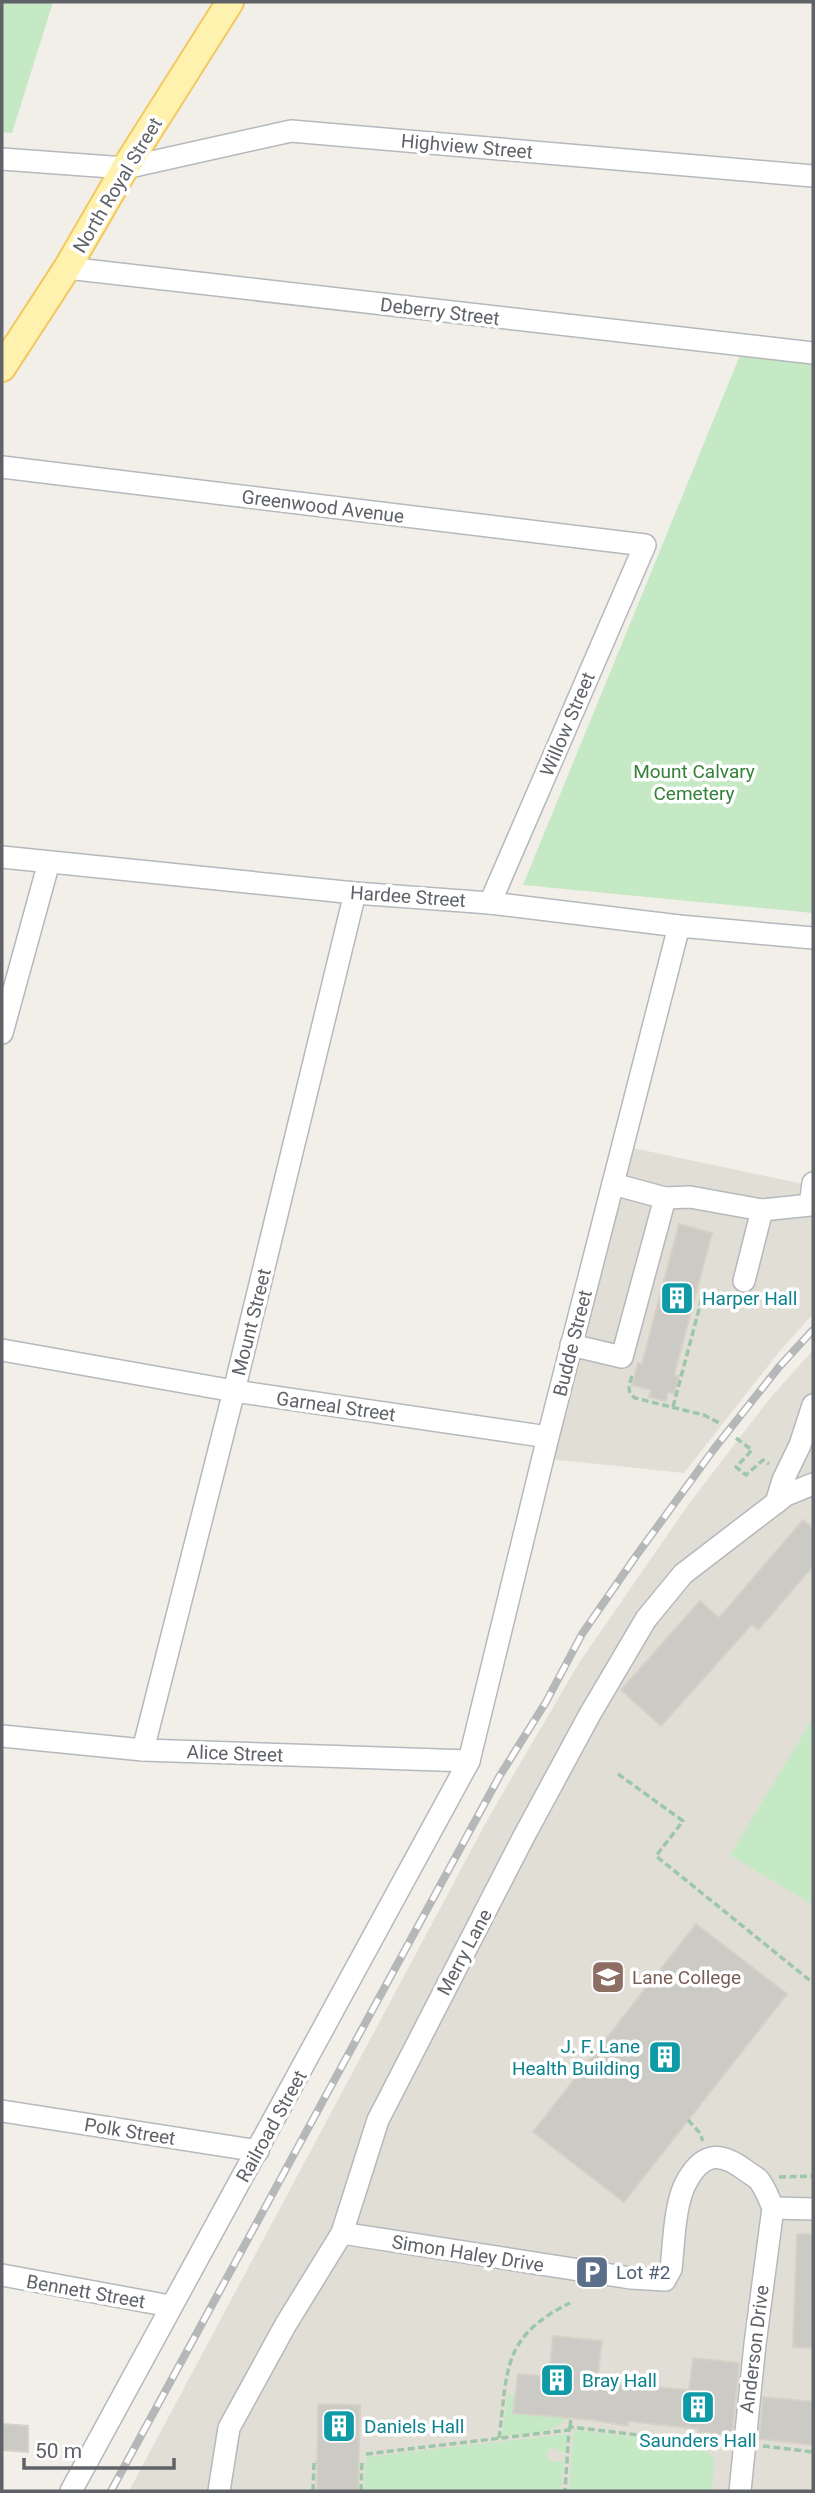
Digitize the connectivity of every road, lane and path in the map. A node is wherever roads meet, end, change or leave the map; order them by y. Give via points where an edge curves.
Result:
1 (230, 2) edge
2 (2, 159) edge
3 (125, 168) junction
4 (813, 176) edge
5 (67, 268) junction
6 (813, 354) edge
7 (2, 368) edge
8 (2, 467) edge
9 (645, 545) joint
10 (2, 857) edge
11 (49, 862) junction
12 (355, 892) junction
13 (490, 903) junction
14 (679, 926) junction
15 (813, 938) edge
16 (2, 1033) edge
17 (813, 1183) edge
18 (613, 1184) junction
19 (665, 1198) junction
20 (762, 1210) junction
21 (744, 1281) dead end
22 (702, 1298) dead end
23 (571, 1345) junction
24 (2, 1350) edge
25 (633, 1373) dead end
26 (234, 1391) junction
27 (813, 1405) edge
28 (673, 1408) junction
29 (722, 1424) dead end
30 (548, 1437) junction
31 (736, 1437) dead end
32 (764, 1461) dead end
33 (813, 1484) edge
34 (776, 1503) junction
35 (2, 1736) edge
36 (143, 1750) junction
37 (469, 1761) junction
38 (618, 1774) dead end
39 (813, 1983) edge
40 (2, 2111) edge
41 (258, 2151) junction
42 (813, 2176) edge
43 (777, 2178) dead end
44 (773, 2208) junction
45 (813, 2209) edge
46 (342, 2233) junction
47 (2, 2275) edge
48 (570, 2303) dead end
49 (170, 2306) junction
50 (571, 2418) dead end
51 (570, 2428) junction
52 (499, 2438) junction
53 (717, 2444) dead end
54 (751, 2444) dead end
55 (813, 2452) edge
56 (366, 2454) dead end
57 (362, 2459) dead end
58 (317, 2462) dead end
59 (71, 2491) edge
60 (219, 2491) edge
61 (313, 2491) edge
62 (362, 2491) edge
63 (565, 2491) edge
64 (740, 2491) edge

1 - 3 main road, North Royal Street
2 - 3 street, Highview Street
3 - 4 street, Highview Street via 291,131
3 - 5 main road, North Royal Street
5 - 6 street, Deberry Street
5 - 7 main road, North Royal Street
8 - 9 street, Greenwood Avenue
9 - 13 street, Willow Street
10 - 11 street, Hardee Street
11 - 12 street, Hardee Street
11 - 16 street
12 - 13 street, Hardee Street
12 - 26 street, Mount Street
13 - 14 street, Hardee Street
14 - 15 street, Hardee Street
14 - 18 street, Budde Street
17 - 20 street via 810,1205
18 - 19 street
18 - 23 street, Budde Street
19 - 20 street via 690,1197
19 - 23 street via 622,1357
20 - 21 street
22 - 28 path
23 - 30 street, Budde Street
24 - 26 street, Garneal Street
25 - 28 path via 630,1395
26 - 30 street, Garneal Street
26 - 36 street, Mount Street
27 - 34 street
28 - 29 path
30 - 37 street, Budde Street
31 - 32 path via 752,1450 736,1467 746,1475
33 - 34 street, Merry Lane
34 - 46 street, Merry Lane via 683,1574 646,1619 523,1838 378,2120
35 - 36 street, Alice Street
36 - 37 street, Alice Street
37 - 41 street, Railroad Street
38 - 39 path via 683,1821 656,1856
40 - 41 street, Polk Street
41 - 49 street, Railroad Street
42 - 43 path
44 - 45 street
44 - 46 street, Simon Haley Drive via 758,2179 730,2158 702,2162 682,2193 671,2269 665,2280
44 - 64 street, Anderson Drive
46 - 60 street, Merry Lane via 229,2428
47 - 49 street, Bennett Street
48 - 52 path via 544,2316 514,2348
49 - 59 street, Railroad Street
50 - 51 path
51 - 52 path
51 - 53 path
51 - 63 path
52 - 56 path
54 - 55 path
57 - 62 path
58 - 61 path

